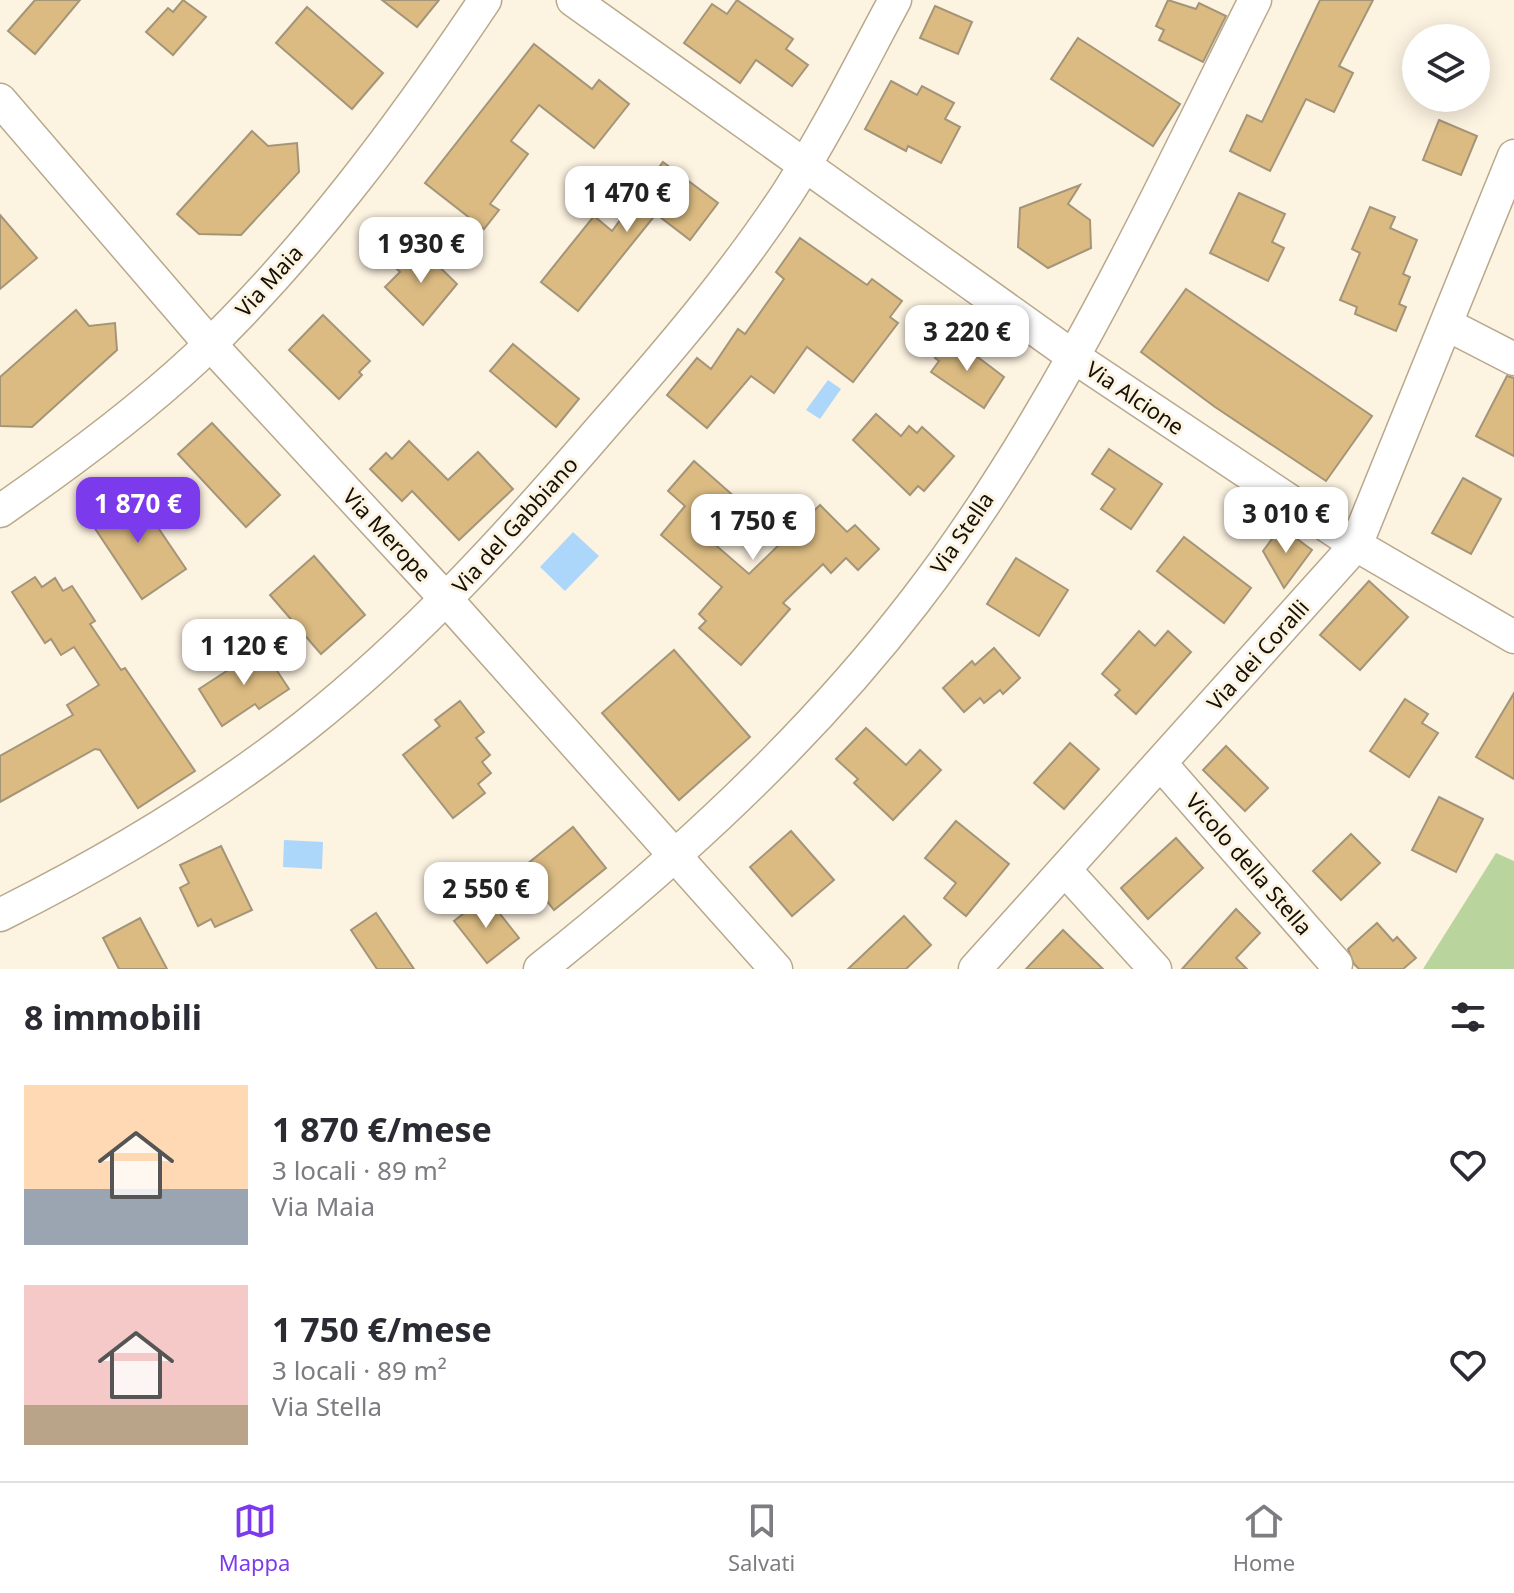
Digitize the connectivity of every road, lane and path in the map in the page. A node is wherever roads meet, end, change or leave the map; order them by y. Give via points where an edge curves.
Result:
1 (485, 0) edge
2 (573, 0) edge
3 (895, 0) edge
4 (1255, 0) edge
5 (0, 100) edge
6 (1514, 156) edge
7 (803, 168) junction
8 (1448, 325) junction
9 (210, 344) junction
10 (1074, 357) junction
11 (1514, 359) edge
12 (0, 511) edge
13 (1356, 545) junction
14 (446, 599) junction
15 (1514, 637) edge
16 (1161, 764) junction
17 (677, 857) junction
18 (1065, 870) junction
19 (0, 915) edge
20 (1336, 964) dead end
21 (540, 969) edge
22 (776, 969) edge
23 (975, 969) edge
24 (1155, 969) edge

1 - 9 street, Via Maia via 346,192
2 - 7 street, Via Alcione
3 - 7 street, Via del Gabbiano
4 - 10 street, Via Stella
5 - 9 street, Via Merope
6 - 8 street, Via dei Coralli
7 - 10 street, Via Alcione
7 - 14 street, Via del Gabbiano via 685,331
8 - 11 street
8 - 13 street, Via dei Coralli
9 - 12 street, Via Maia via 116,425
9 - 14 street, Via Merope
10 - 13 street, Via Alcione
10 - 17 street, Via Stella via 904,615 825,707
13 - 15 street, Via Alcione
13 - 16 street, Via dei Coralli
14 - 17 street, Via Merope
14 - 19 street, Via del Gabbiano via 327,708 254,764 148,833
16 - 18 street, Via dei Coralli
16 - 20 street, Vicolo della Stella
17 - 21 street, Via Stella
17 - 22 street, Via Merope
18 - 23 street, Via dei Coralli
18 - 24 street

